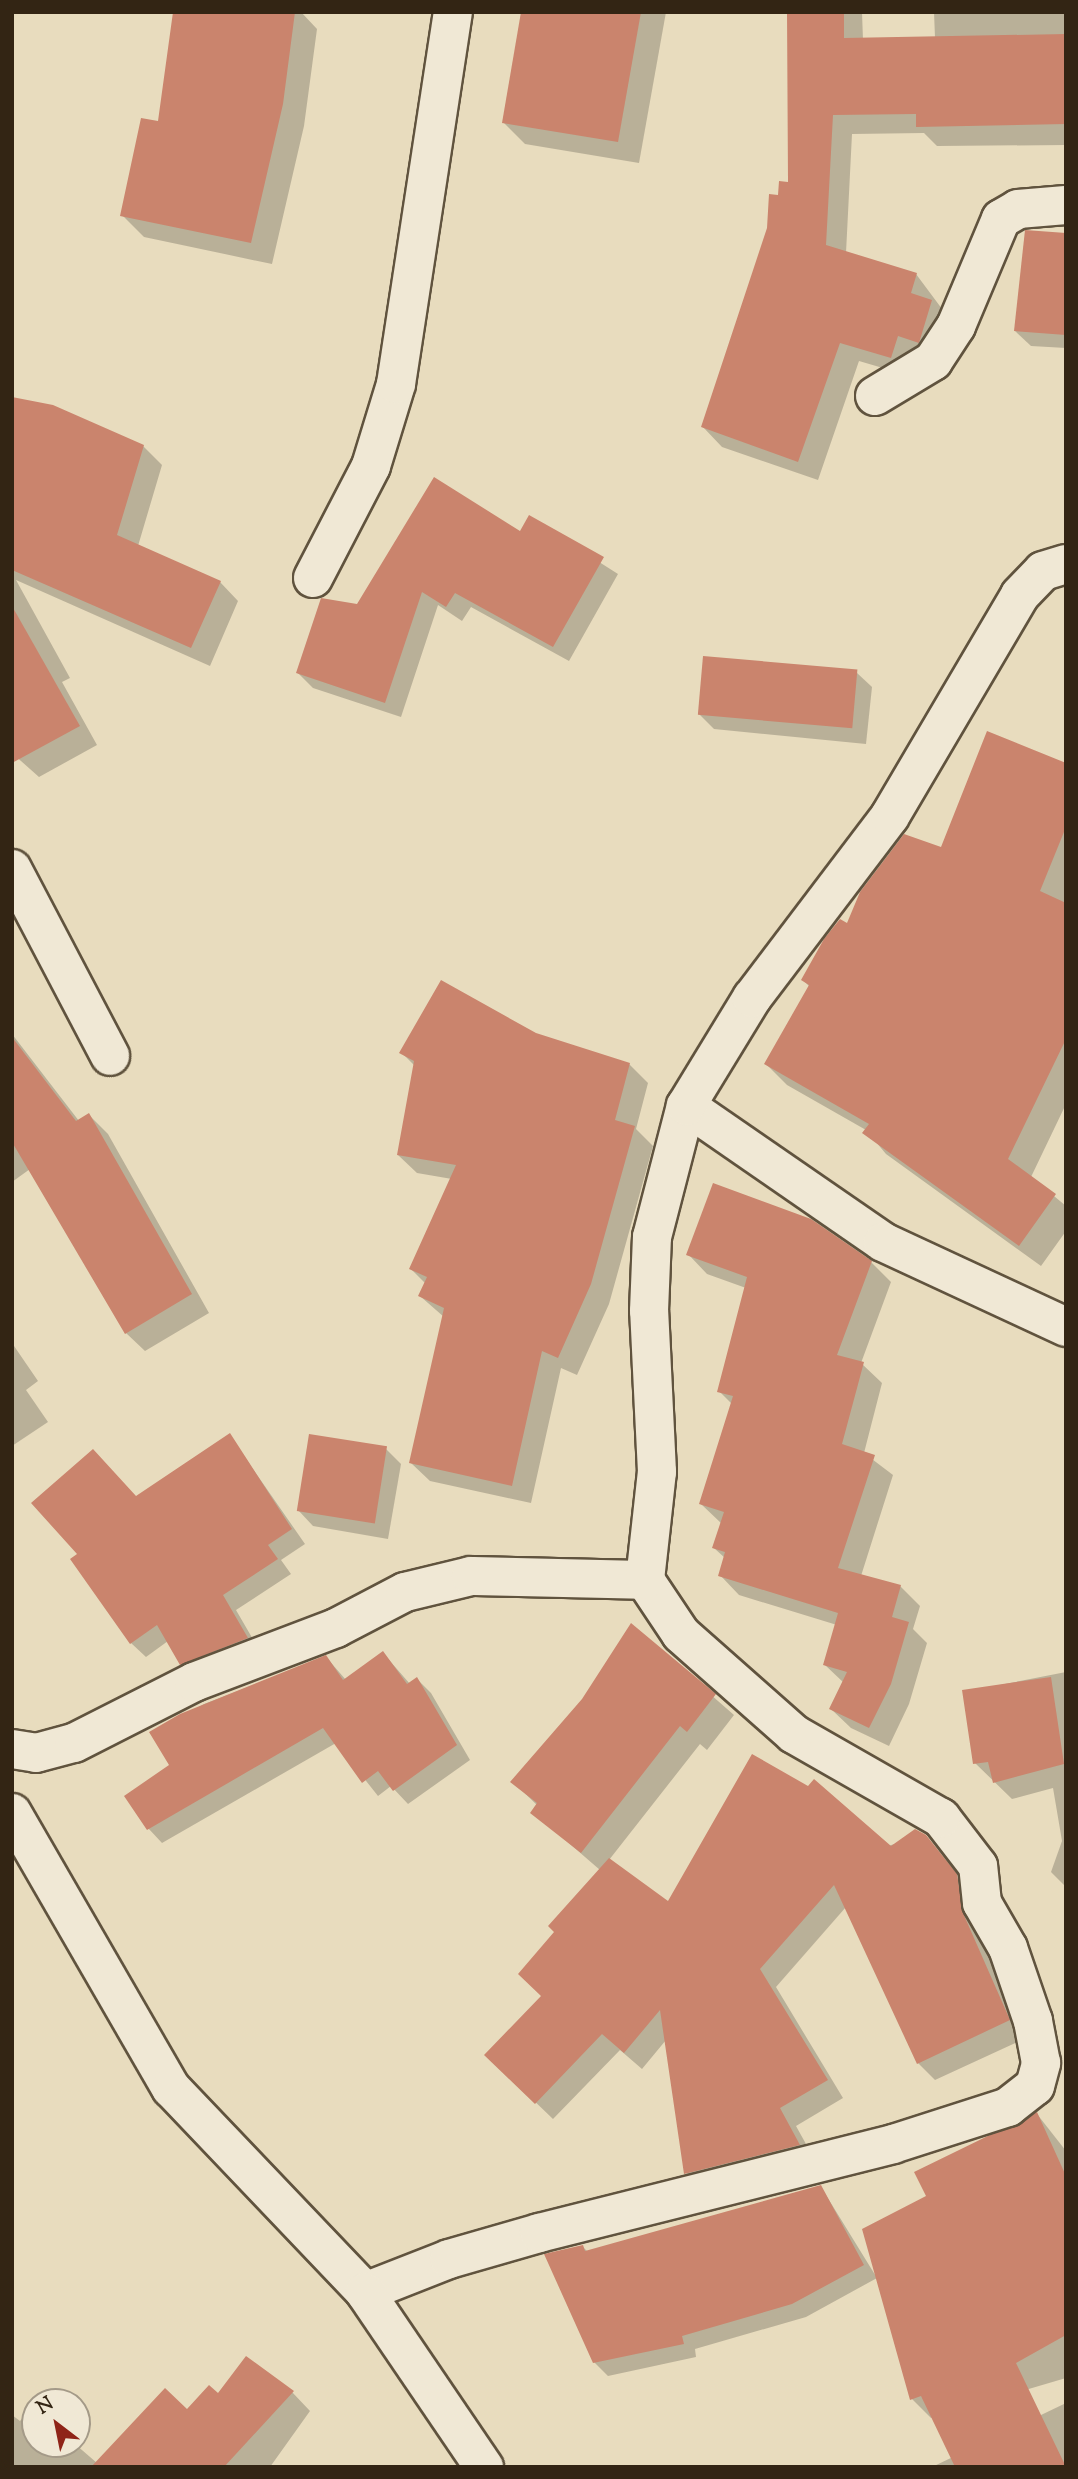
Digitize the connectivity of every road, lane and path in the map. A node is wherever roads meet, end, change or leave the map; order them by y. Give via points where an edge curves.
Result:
1 (453, 12) edge
2 (1066, 205) edge
3 (875, 396) dead end
4 (1066, 564) edge
5 (313, 578) dead end
6 (12, 869) edge
7 (110, 1056) dead end
8 (687, 1105) junction
9 (1066, 1327) edge
10 (645, 1580) junction
11 (12, 1749) edge
12 (12, 1813) edge
13 (365, 2292) junction
14 (484, 2467) edge

1 - 5 street via 396,384 371,466
2 - 3 street via 1018,209 1002,219 956,326 933,361
4 - 8 street via 1043,571 1020,595 890,816 752,998
6 - 7 street
8 - 9 street via 883,1242
8 - 10 street via 652,1237 657,1472
10 - 11 street via 471,1576 405,1592 336,1628 194,1682 74,1743 36,1753
10 - 13 street via 681,1634 794,1734 941,1818 978,1866 982,1903 1008,1948 1033,2021 1041,2063 1035,2086 1008,2107 892,2144 539,2233 449,2259
12 - 13 street via 171,2088
13 - 14 street

